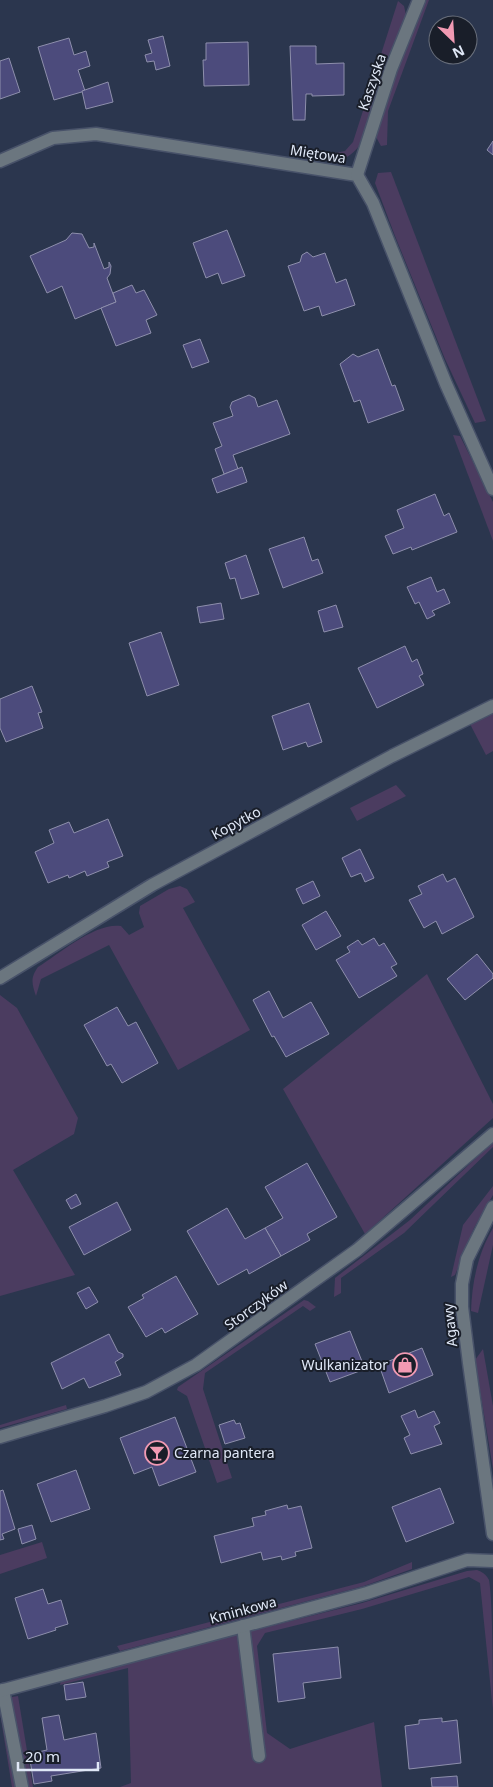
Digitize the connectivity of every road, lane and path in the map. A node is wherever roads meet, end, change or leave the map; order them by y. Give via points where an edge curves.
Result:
1 (419, 0) edge
2 (0, 161) edge
3 (357, 175) junction
4 (493, 489) edge
5 (493, 706) edge
6 (0, 978) edge
7 (493, 1134) edge
8 (493, 1207) edge
9 (0, 1437) edge
10 (493, 1534) edge
11 (493, 1561) edge
12 (243, 1626) junction
13 (2, 1690) edge
14 (259, 1756) dead end
15 (22, 1787) edge

1 - 3 street, Kaszyska via 391,68
2 - 3 street, Miętowa via 54,138 96,134
3 - 4 street, Miętowa via 373,204 446,384
5 - 6 street, Kopytko via 392,756 152,885
7 - 9 street, Storczyków via 357,1250 196,1365 146,1392
8 - 10 street, Agawy via 467,1259 462,1284 469,1363
11 - 12 street, Kminkowa via 467,1560 367,1593
12 - 13 street, Kminkowa
12 - 14 street
13 - 15 street

